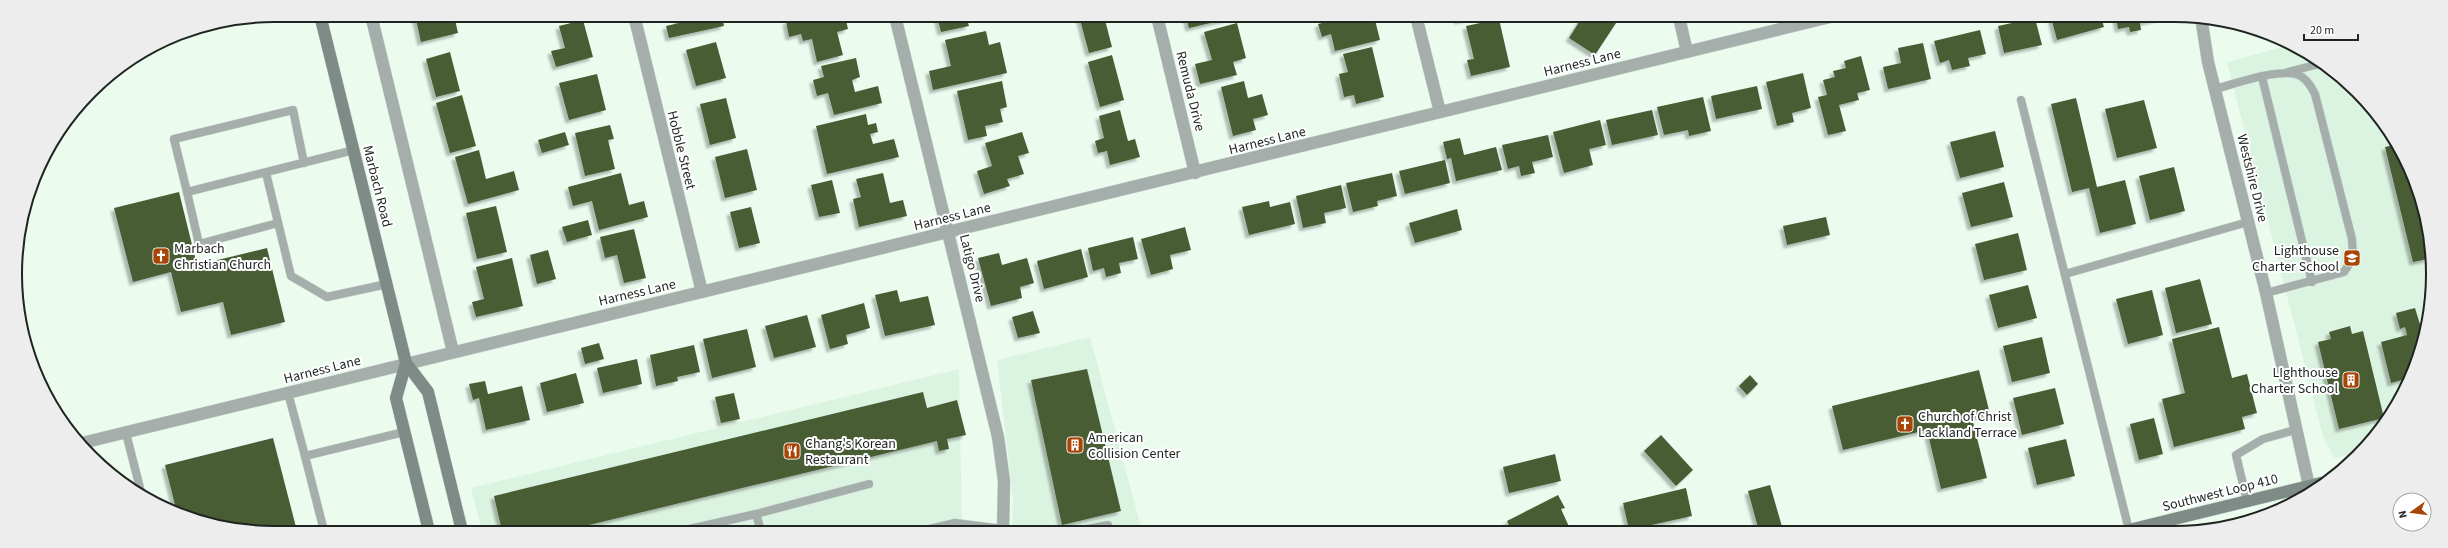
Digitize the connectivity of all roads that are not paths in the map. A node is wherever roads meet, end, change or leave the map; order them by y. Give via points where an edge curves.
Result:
1 (322, 22) edge
2 (373, 22) edge
3 (636, 22) edge
4 (896, 22) edge
5 (1158, 22) edge
6 (1418, 22) edge
7 (1680, 22) edge
8 (1810, 22) edge
9 (2203, 24) edge
10 (1687, 52) junction
11 (2315, 65) edge
12 (2286, 72) junction
13 (2262, 77) junction
14 (2215, 89) junction
15 (2021, 100) dead end
16 (1440, 112) junction
17 (354, 150) junction
18 (304, 163) junction
19 (266, 173) junction
20 (1196, 173) junction
21 (187, 192) junction
22 (2248, 222) junction
23 (278, 223) junction
24 (949, 232) junction
25 (2065, 274) junction
26 (2312, 282) junction
27 (386, 284) junction
28 (702, 292) junction
29 (2266, 293) junction
30 (454, 352) junction
31 (406, 364) junction
32 (288, 393) junction
33 (2295, 430) junction
34 (126, 432) junction
35 (404, 432) junction
36 (87, 442) edge
37 (305, 456) junction
38 (869, 484) dead end
39 (2309, 486) joint
40 (140, 487) edge
41 (2247, 501) junction
42 (756, 514) junction
43 (323, 526) edge
44 (428, 526) edge
45 (461, 526) edge
46 (703, 526) edge
47 (760, 526) edge
48 (942, 526) edge
49 (976, 526) edge
50 (1003, 526) edge
51 (2126, 526) edge
52 (2144, 526) edge

1 - 17 main road, Marbach Road
2 - 30 street
3 - 28 street, Hobble Street
4 - 24 street, Latigo Drive
5 - 20 street, Remuda Drive
6 - 16 street
7 - 10 street
8 - 10 street, Harness Lane
9 - 14 street, Westshire Drive
10 - 16 street, Harness Lane
11 - 12 lane
12 - 13 lane
12 - 26 lane via 2302,77 2315,94 2354,248 2353,258 2344,272
13 - 14 lane
13 - 26 lane
14 - 22 street, Westshire Drive
15 - 25 lane
16 - 20 street, Harness Lane
17 - 18 lane
17 - 27 main road, Marbach Road
18 - 19 lane
18 - 21 lane via 292,110 174,139
19 - 21 lane
19 - 23 lane
20 - 24 street, Harness Lane
21 - 23 lane via 199,244
22 - 25 lane
22 - 29 street, Westshire Drive
23 - 27 lane via 291,276 327,297
24 - 28 street, Harness Lane
24 - 50 street, Latigo Drive via 998,437 1004,481
25 - 51 lane
26 - 29 lane
27 - 31 main road, Marbach Road
28 - 30 street, Harness Lane
29 - 33 street, Westshire Drive
30 - 31 street, Harness Lane
31 - 32 street, Harness Lane
31 - 35 main road via 396,398
31 - 45 main road, Marbach Road via 428,392
32 - 34 street, Harness Lane
32 - 37 lane
33 - 39 street, Westshire Drive
33 - 41 lane via 2263,439 2236,455
34 - 36 street, Harness Lane
34 - 40 lane
35 - 37 lane
35 - 44 main road
37 - 43 lane
38 - 42 lane
39 - 41 main road, Southwest Loop 410
41 - 52 main road, Southwest Loop 410
42 - 46 lane
42 - 47 lane
48 - 49 lane via 955,523

